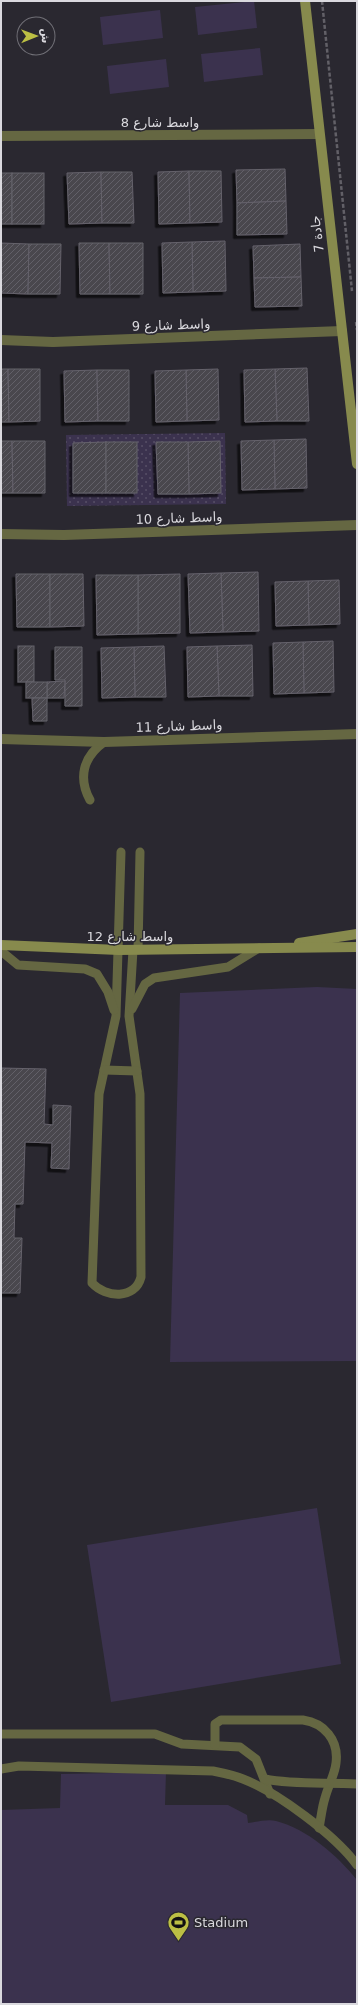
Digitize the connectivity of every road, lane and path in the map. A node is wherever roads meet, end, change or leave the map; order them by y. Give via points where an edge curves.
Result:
1 (305, 1) edge
2 (322, 1) edge
3 (319, 134) junction
4 (1, 136) edge
5 (353, 293) dead end
6 (355, 316) dead end
7 (357, 330) edge
8 (342, 331) junction
9 (1, 340) edge
10 (357, 464) edge
11 (357, 525) edge
12 (1, 534) edge
13 (357, 734) edge
14 (1, 739) edge
15 (104, 742) junction
16 (90, 800) dead end
17 (121, 852) dead end
18 (140, 852) dead end
19 (357, 934) edge
20 (1, 945) edge
21 (357, 947) edge
22 (259, 948) junction
23 (119, 950) junction
24 (136, 950) junction
25 (1, 951) edge
26 (116, 1016) junction
27 (129, 1016) junction
28 (104, 1070) junction
29 (137, 1071) junction
30 (1, 1734) edge
31 (215, 1745) junction
32 (1, 1769) edge
33 (265, 1779) junction
34 (330, 1782) junction
35 (357, 1784) edge
36 (270, 1794) junction
37 (320, 1828) junction
38 (357, 1864) edge

1 - 3 main road, جادة 7
2 - 5 path
3 - 4 street, واسط شارع 8
3 - 8 main road, جادة 7
6 - 7 path
8 - 9 street, واسط شارع 9 via 53,342
8 - 10 main road, جادة 7
11 - 12 street, واسط شارع 10 via 64,535
13 - 15 street, واسط شارع 11
14 - 15 street, واسط شارع 11
15 - 16 lane via 90,755 84,768 83,782
17 - 23 lane
18 - 24 lane
19 - 22 main road, واسط شارع 12
20 - 23 main road, واسط شارع 12
21 - 22 main road, واسط شارع 12
22 - 24 main road, واسط شارع 12
22 - 27 lane via 228,967 154,978 145,984
23 - 24 main road, واسط شارع 12
23 - 26 lane
24 - 27 lane
25 - 26 lane via 18,965 85,969 97,974 108,992
26 - 28 lane
27 - 29 lane
28 - 29 lane
28 - 29 lane via 99,1094 92,1283 108,1294 128,1293 136,1288 140,1277 140,1094
30 - 31 lane via 155,1734 182,1744
31 - 33 lane via 234,1746 245,1750 256,1759
31 - 34 lane via 215,1724 219,1720 312,1721 326,1730 335,1746 336,1764
32 - 36 lane via 19,1766 213,1771 242,1778
33 - 34 lane via 299,1784
33 - 36 lane
34 - 35 lane
34 - 37 lane
36 - 37 lane
37 - 38 lane

